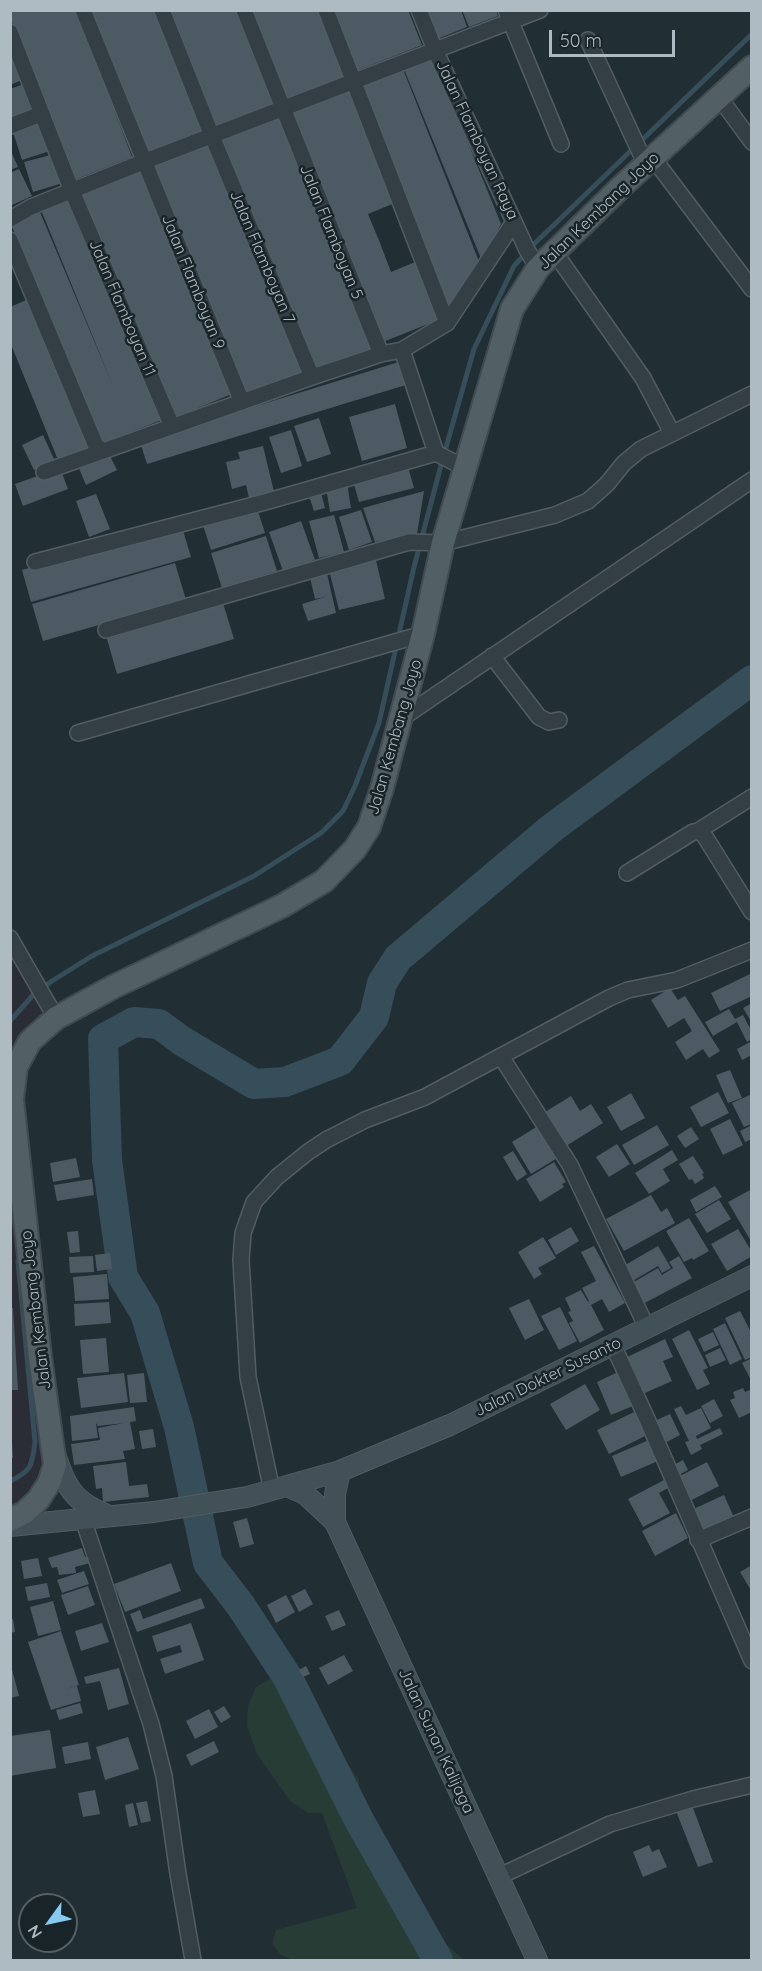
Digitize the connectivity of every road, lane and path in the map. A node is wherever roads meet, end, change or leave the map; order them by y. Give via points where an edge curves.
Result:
1 (83, 10) edge
2 (162, 10) edge
3 (244, 10) edge
4 (326, 10) edge
5 (419, 10) edge
6 (540, 10) edge
7 (509, 16) edge
8 (10, 32) edge
9 (588, 40) dead end
10 (435, 50) junction
11 (752, 67) edge
12 (354, 82) junction
13 (719, 97) junction
14 (282, 109) junction
15 (41, 114) junction
16 (10, 126) edge
17 (212, 136) junction
18 (752, 142) edge
19 (561, 144) dead end
20 (649, 161) junction
21 (143, 162) junction
22 (72, 191) junction
23 (10, 219) edge
24 (514, 222) junction
25 (10, 240) edge
26 (555, 253) junction
27 (538, 268) junction
28 (752, 289) edge
29 (447, 323) junction
30 (402, 350) junction
31 (381, 354) junction
32 (312, 377) junction
33 (752, 394) edge
34 (242, 402) junction
35 (172, 426) junction
36 (672, 433) junction
37 (105, 450) junction
38 (436, 453) junction
39 (465, 468) junction
40 (44, 472) dead end
41 (752, 480) edge
42 (443, 543) junction
43 (35, 562) dead end
44 (106, 630) dead end
45 (423, 634) junction
46 (492, 656) junction
47 (402, 718) junction
48 (559, 720) dead end
49 (78, 733) dead end
50 (752, 797) edge
51 (698, 831) junction
52 (627, 873) dead end
53 (752, 912) edge
54 (11, 942) edge
55 (752, 950) edge
56 (56, 1018) junction
57 (502, 1058) junction
58 (752, 1276) edge
59 (647, 1328) junction
60 (613, 1345) junction
61 (54, 1457) junction
62 (340, 1471) junction
63 (280, 1489) junction
64 (112, 1517) junction
65 (752, 1517) edge
66 (83, 1519) junction
67 (10, 1520) edge
68 (336, 1522) junction
69 (10, 1526) edge
70 (698, 1540) junction
71 (751, 1657) edge
72 (752, 1785) edge
73 (498, 1877) junction
74 (193, 1960) edge
75 (537, 1960) edge

1 - 21 street, Jalan Flamboyan 9
2 - 17 street, Jalan Flamboyan 7
3 - 14 street, Jalan Flamboyan 5
4 - 12 street
5 - 10 street, Jalan Flamboyan Raya
6 - 7 street
7 - 10 street
7 - 19 street
8 - 15 street, Jalan Flamboyan 11
9 - 20 street
10 - 12 street
10 - 24 street, Jalan Flamboyan Raya
11 - 13 main road, Jalan Kembang Joyo
12 - 14 street
12 - 29 street
13 - 18 street
13 - 20 main road, Jalan Kembang Joyo
14 - 17 street
14 - 31 street, Jalan Flamboyan 5
15 - 16 street
15 - 22 street, Jalan Flamboyan 11
17 - 21 street
17 - 32 street, Jalan Flamboyan 7
20 - 26 main road, Jalan Kembang Joyo
20 - 28 street
21 - 22 street
21 - 34 street, Jalan Flamboyan 9
22 - 23 street
22 - 35 street, Jalan Flamboyan 11
24 - 27 street, Jalan Flamboyan Raya
24 - 29 street
25 - 37 street via 96,446
26 - 27 main road, Jalan Kembang Joyo
26 - 36 street via 644,378
27 - 39 main road, Jalan Kembang Joyo via 512,309
29 - 30 street
30 - 31 street
30 - 38 street
31 - 32 street
32 - 34 street
33 - 36 street
34 - 35 street
35 - 37 street
36 - 42 street via 641,448 588,501 555,515
37 - 40 street
38 - 39 street
38 - 43 street
39 - 42 main road, Jalan Kembang Joyo
41 - 46 street
42 - 44 street via 409,542
42 - 45 main road, Jalan Kembang Joyo
45 - 47 main road, Jalan Kembang Joyo
45 - 49 street
46 - 47 street
46 - 48 street via 539,717 549,722
47 - 56 main road, Jalan Kembang Joyo via 369,827 355,849 324,881 282,906
50 - 51 street
51 - 52 street
51 - 53 street
54 - 56 street
55 - 57 street via 677,980 609,998
56 - 61 main road, Jalan Kembang Joyo via 30,1041 16,1067 12,1099
57 - 59 street via 570,1165
57 - 63 street via 327,1140 285,1171 254,1202 243,1233 241,1260 247,1354 252,1399
58 - 59 main road, Jalan Dokter Susanto
59 - 60 main road, Jalan Dokter Susanto
60 - 62 main road, Jalan Dokter Susanto via 450,1425
60 - 70 street
61 - 64 main road via 81,1503
61 - 67 main road via 49,1483 38,1500
62 - 63 main road, Jalan Dokter Susanto
62 - 68 main road, Jalan Sunan Kalijaga via 335,1494
63 - 64 main road, Jalan Dokter Susanto
63 - 68 main road, Jalan Sunan Kalijaga via 305,1494
64 - 66 main road, Jalan Dokter Susanto
65 - 70 street
66 - 69 main road, Jalan Dokter Susanto
66 - 74 street via 151,1724 164,1776
68 - 73 main road, Jalan Sunan Kalijaga
70 - 71 street
72 - 73 street via 610,1824
73 - 75 main road, Jalan Sunan Kalijaga

